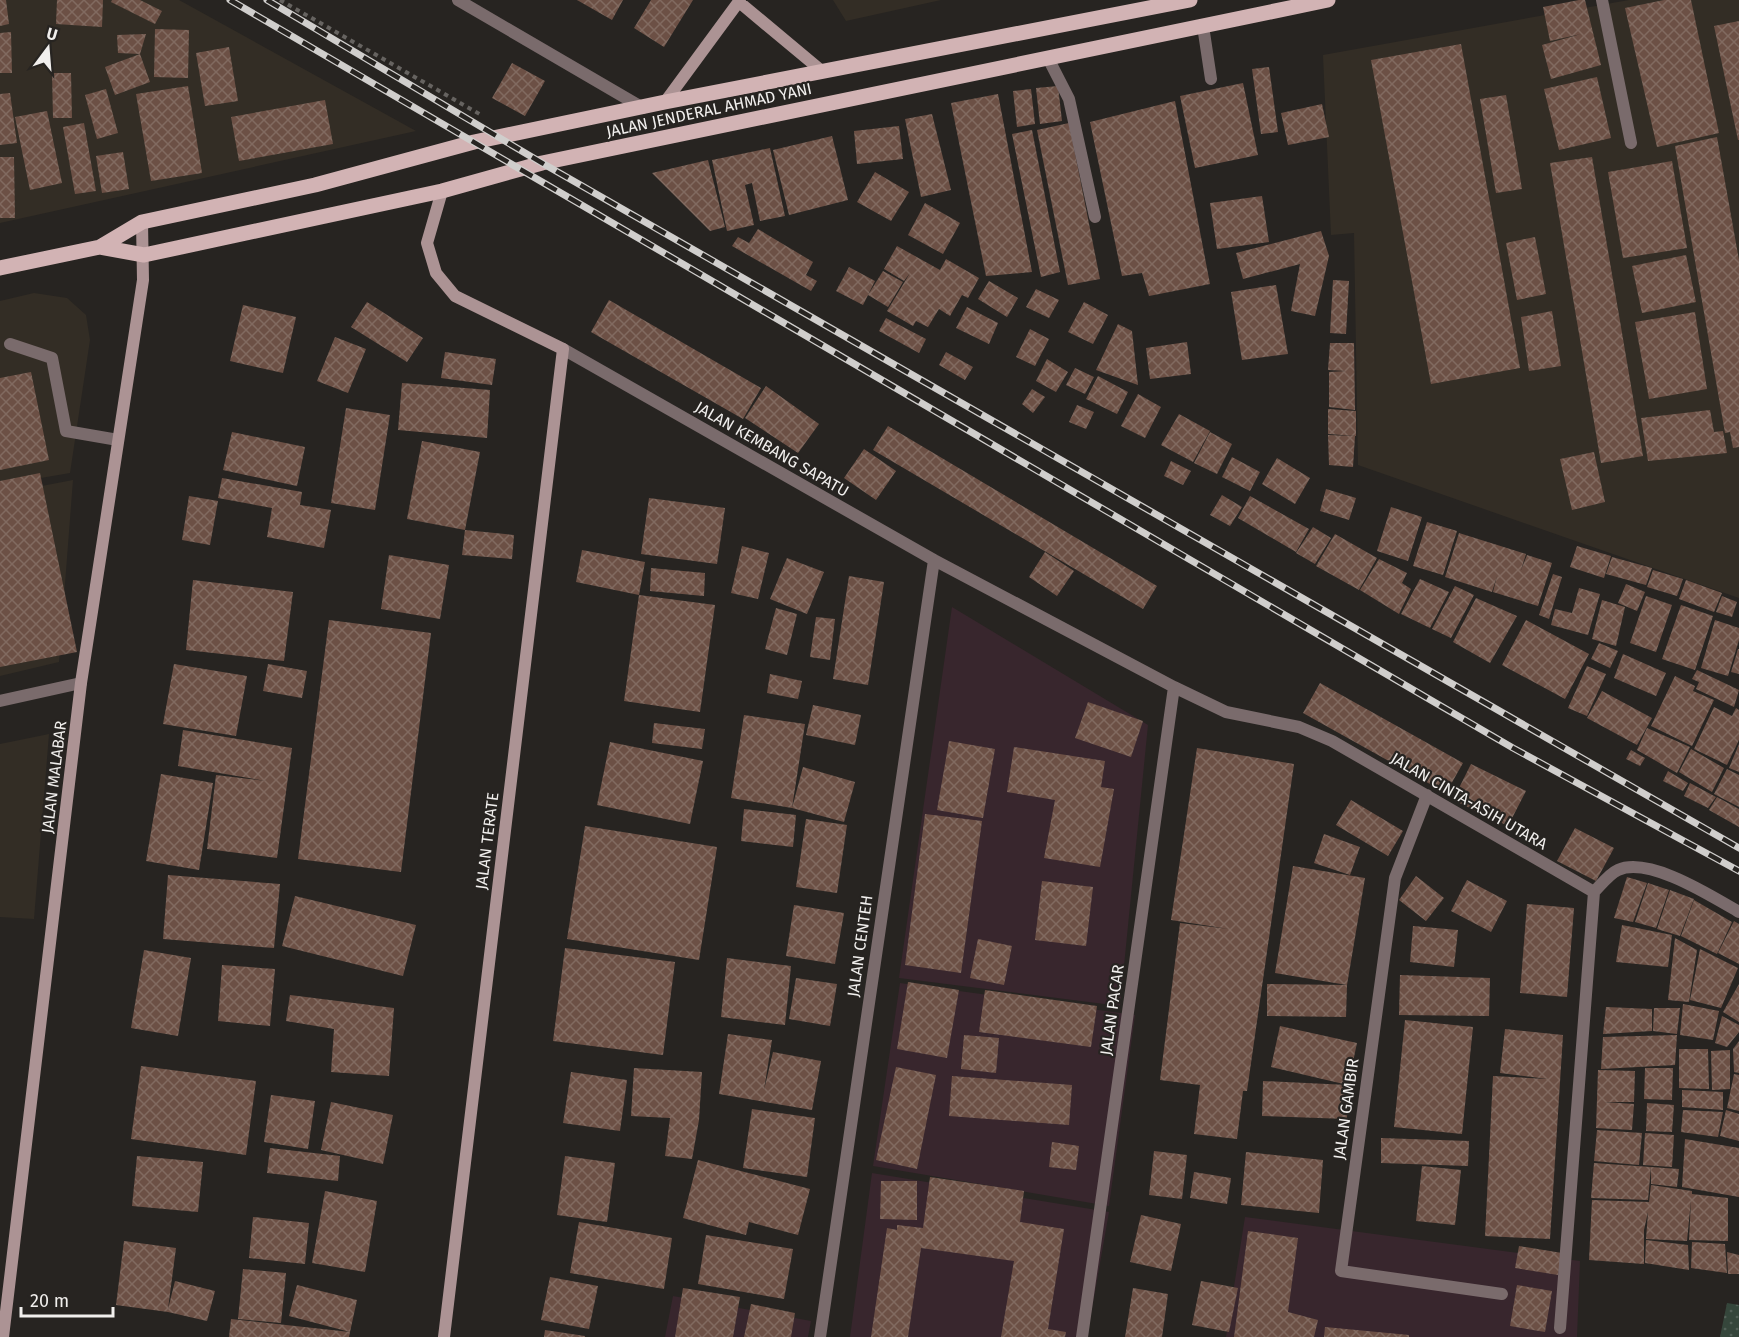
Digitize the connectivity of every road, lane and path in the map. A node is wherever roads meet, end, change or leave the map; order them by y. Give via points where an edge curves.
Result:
1 (280, 0) edge
2 (458, 0) edge
3 (1190, 0) edge
4 (1328, 0) edge
5 (1602, 0) edge
6 (739, 1) edge
7 (1203, 26) junction
8 (1048, 58) junction
9 (823, 72) junction
10 (1211, 79) dead end
11 (665, 102) junction
12 (643, 108) junction
13 (516, 135) junction
14 (1631, 143) dead end
15 (442, 190) junction
16 (1095, 217) dead end
17 (142, 222) junction
18 (100, 247) junction
19 (144, 255) junction
20 (0, 268) edge
21 (10, 344) dead end
22 (563, 349) junction
23 (118, 440) junction
24 (934, 560) junction
25 (81, 683) junction
26 (1174, 687) junction
27 (0, 702) edge
28 (1427, 795) junction
29 (1594, 892) junction
30 (1739, 912) edge
31 (1502, 1293) dead end
32 (1560, 1328) dead end
33 (3, 1337) edge
34 (444, 1337) edge
35 (820, 1337) edge
36 (1082, 1337) edge

1 - 13 path
2 - 12 street
3 - 9 main road, JALAN JENDERAL AHMAD YANI
4 - 7 main road, JALAN JENDERAL AHMAD YANI
5 - 14 street
6 - 9 street
6 - 11 street
7 - 8 main road, JALAN JENDERAL AHMAD YANI
7 - 10 street
8 - 15 main road, JALAN JENDERAL AHMAD YANI via 542,163
8 - 16 street via 1069,99
9 - 11 main road, JALAN JENDERAL AHMAD YANI
11 - 12 main road, JALAN JENDERAL AHMAD YANI
12 - 13 main road, JALAN JENDERAL AHMAD YANI
13 - 17 main road, JALAN JENDERAL AHMAD YANI via 474,142 315,185
15 - 19 main road, JALAN JENDERAL AHMAD YANI
15 - 22 street, JALAN KEMBANG SAPATU via 427,243 436,273 455,296
17 - 18 main road, JALAN JENDERAL AHMAD YANI
17 - 19 street, JALAN MALABAR
18 - 19 main road, JALAN JENDERAL AHMAD YANI
18 - 20 main road, JALAN JENDERAL AHMAD YANI
19 - 23 street, JALAN MALABAR
21 - 23 street via 52,358 66,431
22 - 24 street, JALAN KEMBANG SAPATU
22 - 34 street, JALAN TERATE
23 - 25 street, JALAN MALABAR
24 - 26 street, JALAN KEMBANG SAPATU
24 - 35 street, JALAN CENTEH
25 - 27 street
25 - 33 street, JALAN MALABAR
26 - 28 street, JALAN CINTA-ASIH UTARA via 1226,712 1307,730
26 - 36 street, JALAN PACAR
28 - 29 street, JALAN CINTA-ASIH UTARA
28 - 31 street, JALAN GAMBIR via 1395,878 1341,1271
29 - 30 street via 1617,870 1633,866 1676,878
29 - 32 street

